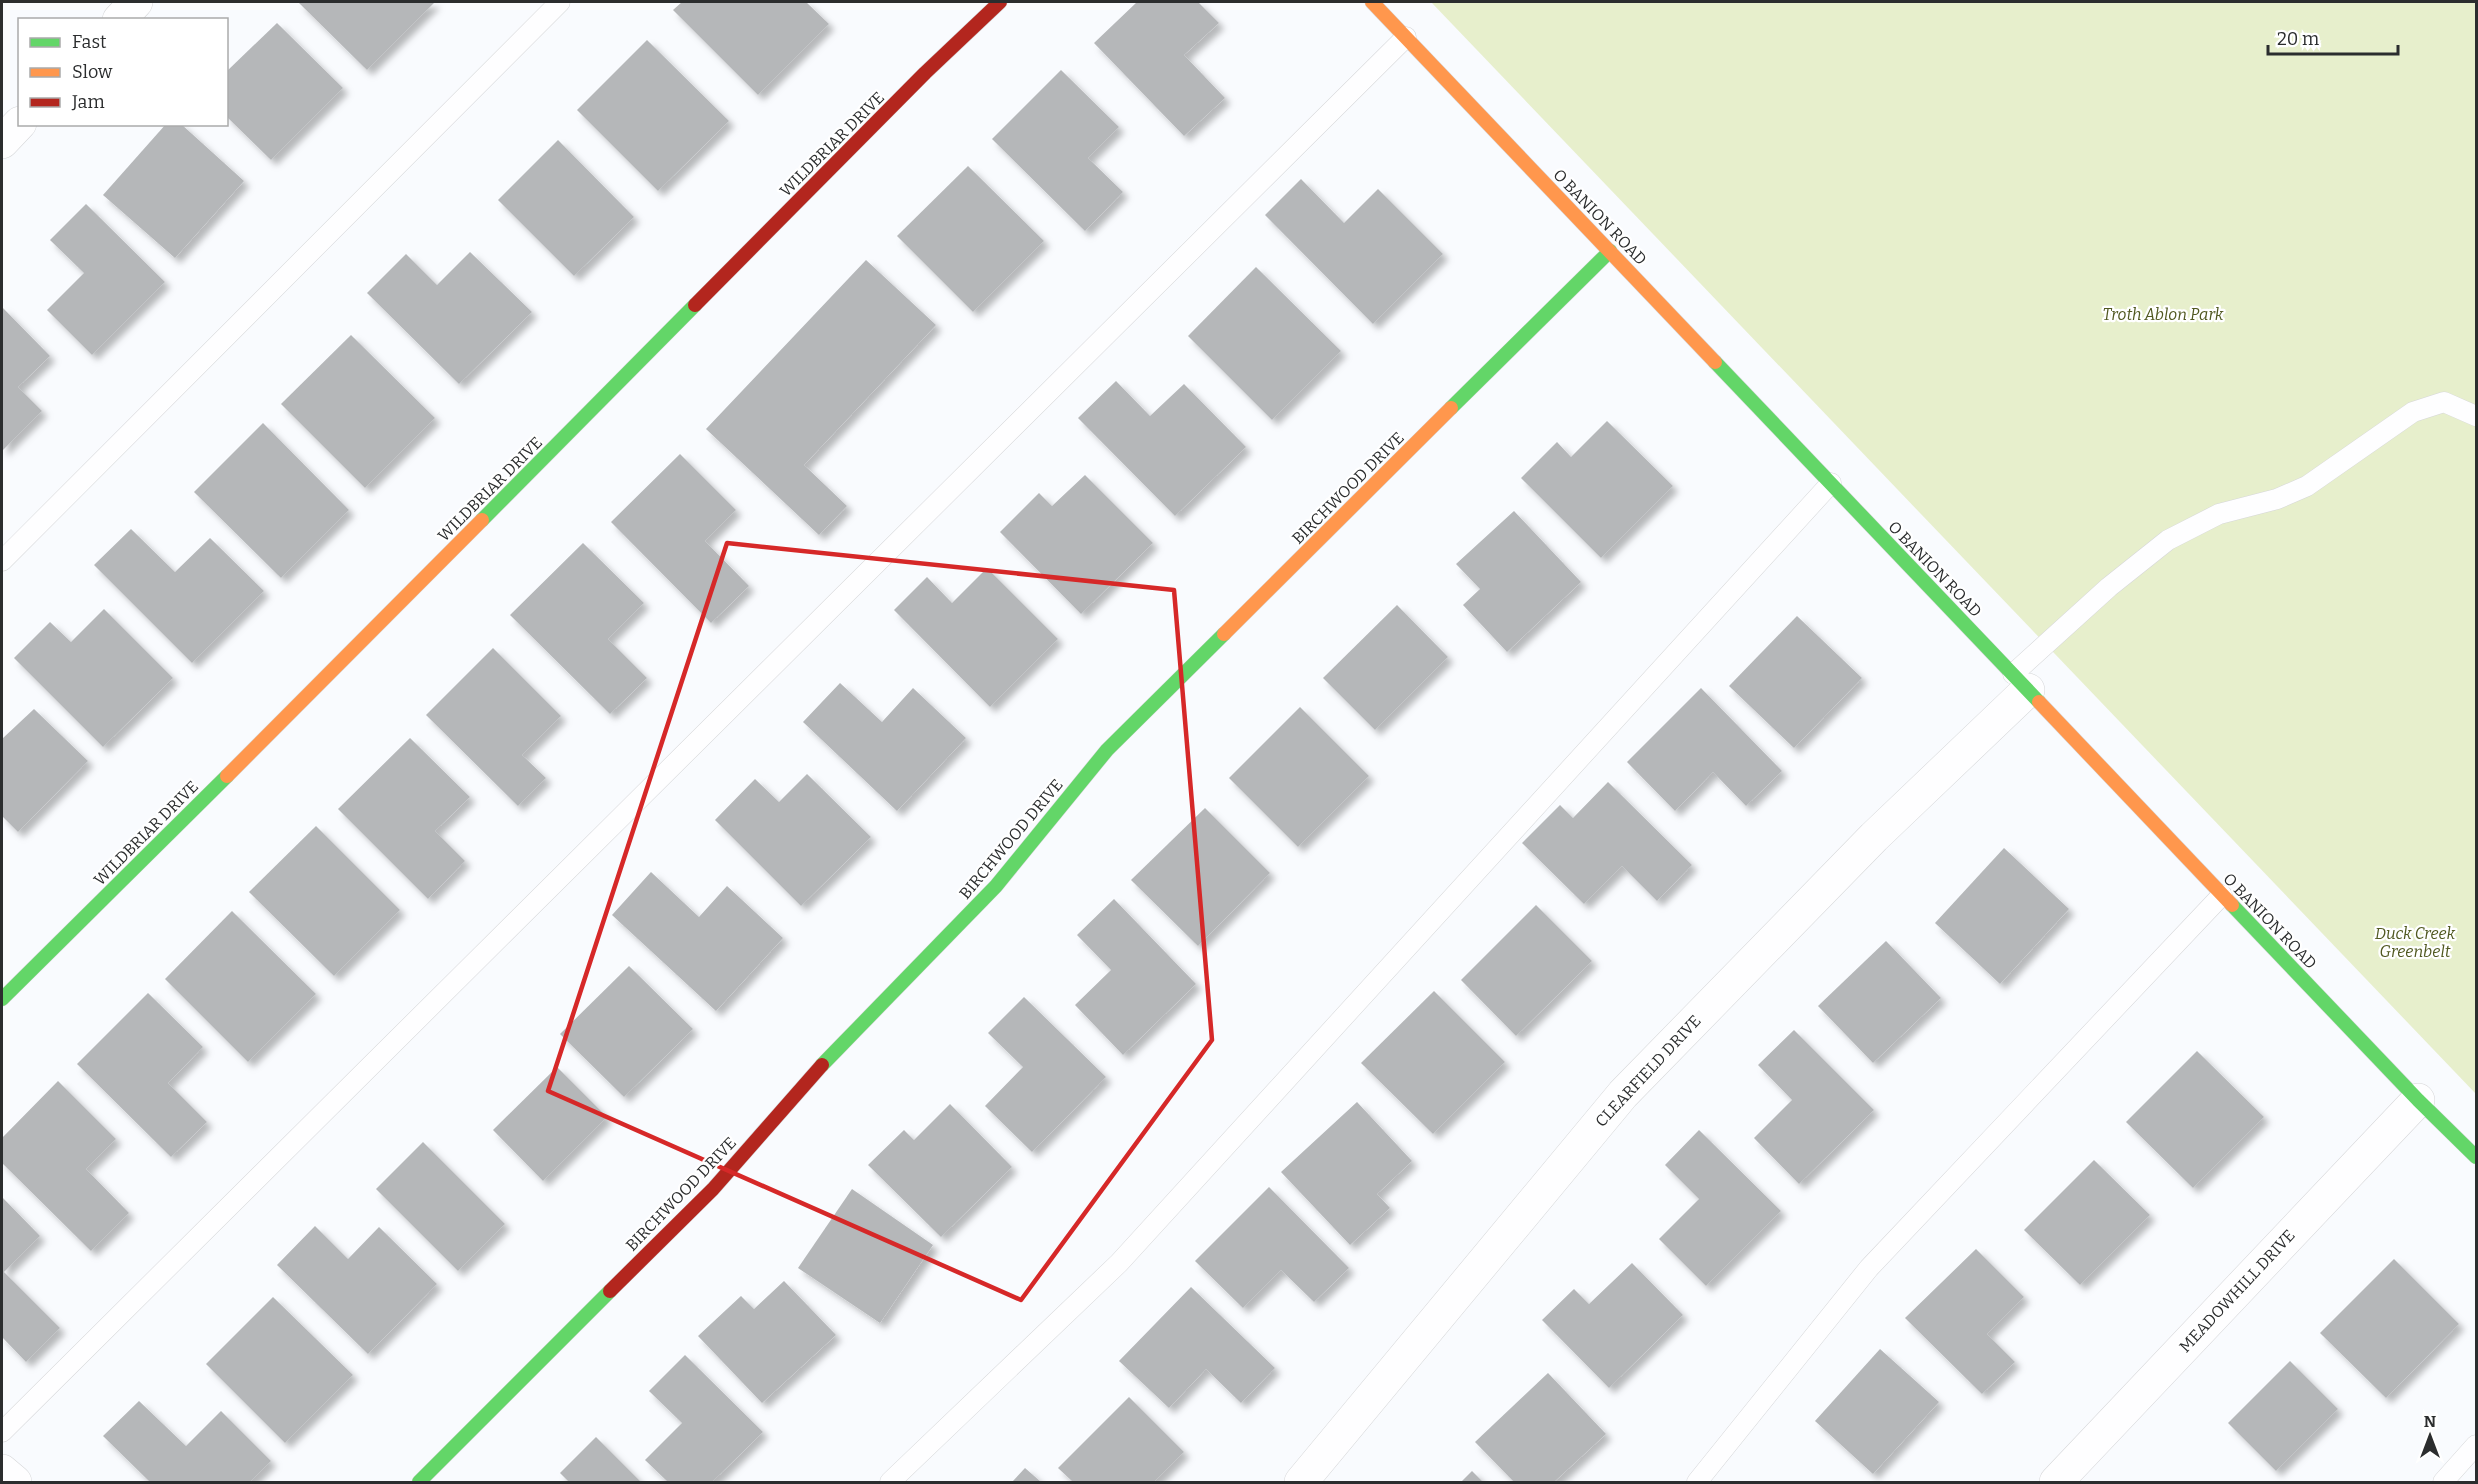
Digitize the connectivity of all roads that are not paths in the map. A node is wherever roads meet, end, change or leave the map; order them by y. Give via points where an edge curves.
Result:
1 (136, 2) edge
2 (560, 2) edge
3 (1000, 2) edge
4 (1372, 2) edge
5 (121, 18) edge
6 (1406, 37) junction
7 (18, 125) edge
8 (2, 142) edge
9 (1610, 251) junction
10 (2476, 416) edge
11 (1831, 483) junction
12 (2, 561) edge
13 (2020, 682) junction
14 (2222, 895) junction
15 (2, 999) edge
16 (2418, 1100) junction
17 (2476, 1157) edge
18 (2, 1432) edge
19 (2476, 1445) edge
20 (2, 1471) edge
21 (15, 1482) edge
22 (419, 1482) edge
23 (890, 1482) edge
24 (1301, 1482) edge
25 (1697, 1482) edge
26 (2056, 1482) edge
27 (2443, 1482) edge

1 - 5 street
2 - 12 lane
3 - 15 street, WILDBRIAR DRIVE
4 - 6 street, O BANION ROAD
6 - 9 street, O BANION ROAD
6 - 18 lane
7 - 8 street
9 - 11 street, O BANION ROAD
9 - 22 street, BIRCHWOOD DRIVE via 1107,750 996,886 841,1043 713,1189
10 - 13 lane via 2444,402 2413,412 2307,486 2277,499 2219,514 2168,540 2109,587
11 - 13 street, O BANION ROAD
11 - 23 lane via 1119,1263
13 - 14 street, O BANION ROAD
13 - 24 street, CLEARFIELD DRIVE via 1623,1094
14 - 16 street, O BANION ROAD
14 - 25 lane via 1869,1268
16 - 17 street, O BANION ROAD
16 - 26 street, MEADOWHILL DRIVE
19 - 27 lane
20 - 21 street

